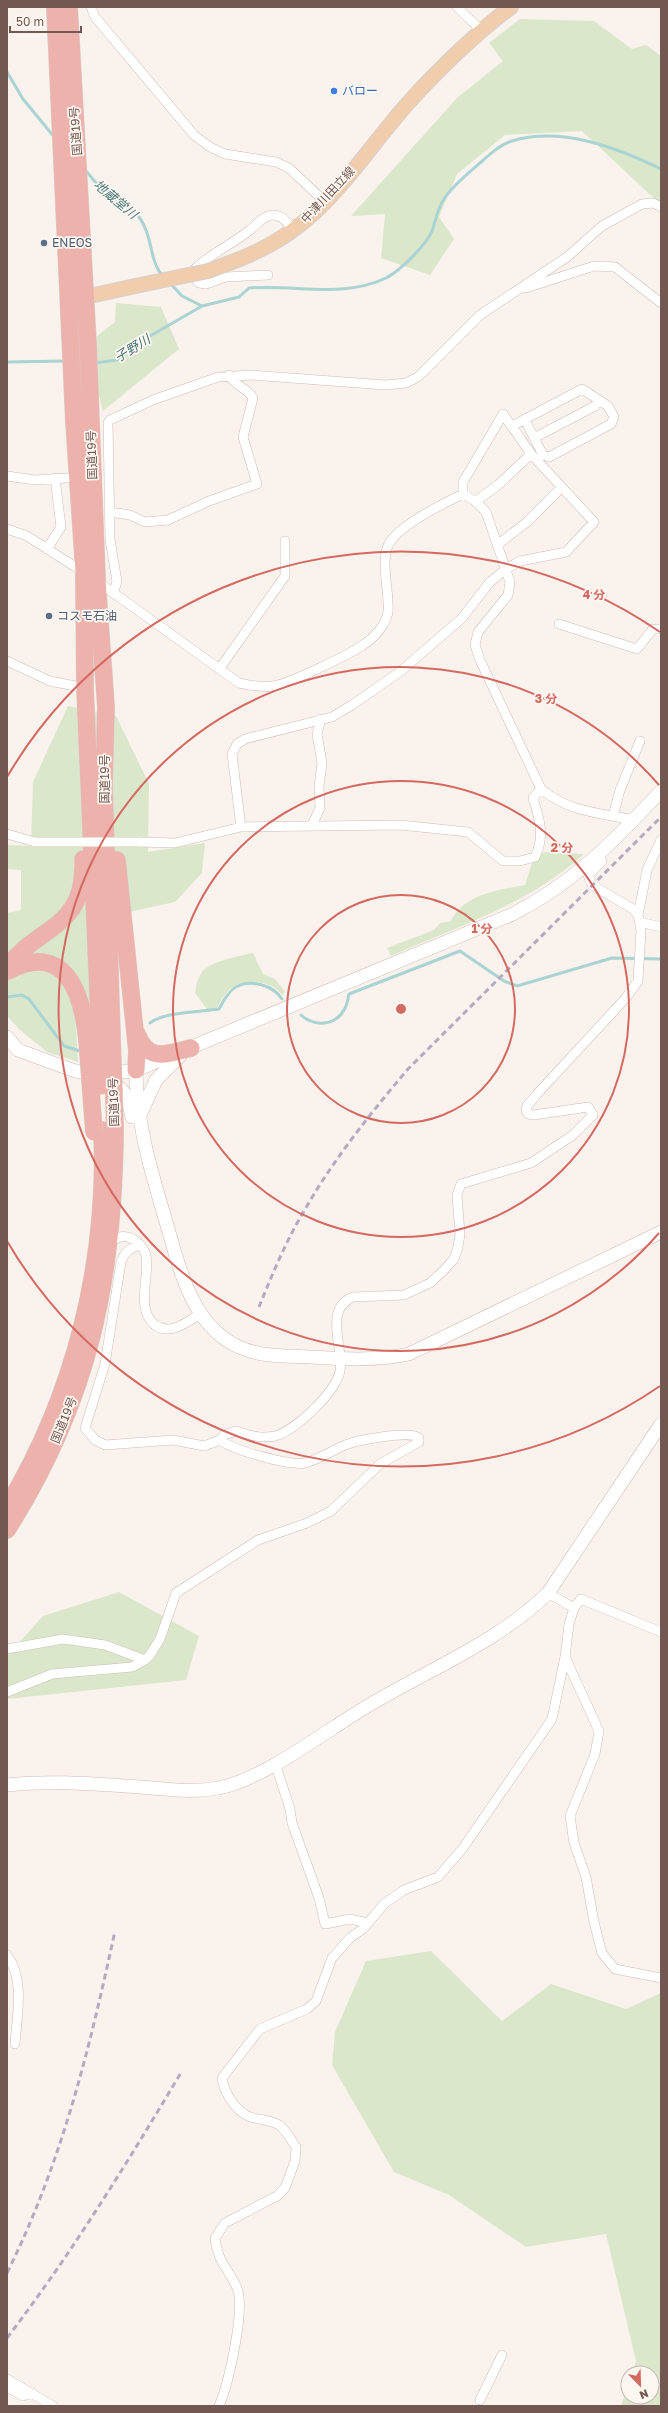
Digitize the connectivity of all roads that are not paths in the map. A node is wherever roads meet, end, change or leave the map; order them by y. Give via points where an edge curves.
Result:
1 (55, 7) edge
2 (69, 7) edge
3 (91, 7) edge
4 (457, 7) edge
5 (511, 7) edge
6 (481, 30) junction
7 (325, 202) junction
8 (661, 207) edge
9 (293, 230) junction
10 (268, 275) dead end
11 (519, 290) junction
12 (78, 299) junction
13 (661, 303) edge
14 (229, 375) junction
15 (598, 400) junction
16 (525, 420) junction
17 (512, 426) junction
18 (534, 438) junction
19 (531, 454) junction
20 (7, 476) edge
21 (55, 478) junction
22 (67, 478) dead end
23 (561, 488) junction
24 (463, 494) junction
25 (476, 502) junction
26 (110, 512) junction
27 (7, 529) edge
28 (286, 541) dead end
29 (497, 545) junction
30 (47, 549) junction
31 (506, 569) junction
32 (90, 576) junction
33 (113, 593) junction
34 (559, 624) dead end
35 (661, 629) edge
36 (7, 661) edge
37 (220, 668) junction
38 (85, 688) junction
39 (106, 707) junction
40 (322, 719) junction
41 (87, 733) junction
42 (640, 741) dead end
43 (541, 789) junction
44 (661, 791) edge
45 (613, 816) junction
46 (634, 820) junction
47 (241, 827) junction
48 (311, 827) junction
49 (7, 834) edge
50 (661, 840) edge
51 (598, 856) junction
52 (639, 919) junction
53 (661, 928) edge
54 (7, 967) edge
55 (7, 971) edge
56 (135, 1028) junction
57 (7, 1037) edge
58 (100, 1039) junction
59 (191, 1048) junction
60 (12, 1049) edge
61 (69, 1069) junction
62 (136, 1070) junction
63 (139, 1118) junction
64 (104, 1130) junction
65 (141, 1132) junction
66 (661, 1232) edge
67 (110, 1242) junction
68 (140, 1245) junction
69 (200, 1314) junction
70 (341, 1359) junction
71 (661, 1424) edge
72 (220, 1440) junction
73 (7, 1507) edge
74 (7, 1530) edge
75 (548, 1593) junction
76 (574, 1608) junction
77 (661, 1632) edge
78 (7, 1649) edge
79 (565, 1657) junction
80 (145, 1660) junction
81 (7, 1692) edge
82 (275, 1763) junction
83 (7, 1785) edge
84 (368, 1923) junction
85 (7, 1955) edge
86 (661, 1978) edge
87 (15, 2044) dead end
88 (502, 2355) dead end
89 (7, 2379) edge
90 (7, 2387) edge
91 (32, 2392) junction
92 (480, 2400) dead end
93 (53, 2406) edge
94 (218, 2406) edge

1 - 12 highway, 国道19号 via 63,180
2 - 12 highway, 国道19号 via 80,196
3 - 7 street via 95,17 194,135 225,154 276,162 289,168
4 - 6 street
5 - 6 main road, 中津川田立線
6 - 7 main road, 中津川田立線 via 409,102
7 - 9 main road, 中津川田立線
8 - 11 street via 653,203 642,204 602,226 567,257
9 - 10 street via 282,217 273,215 263,218 201,263 195,269 194,277 199,283 206,284 226,277
9 - 12 main road, 中津川田立線, bridge via 264,249 208,271
11 - 13 street via 604,265 615,267
11 - 14 street via 480,315 424,372 406,383 385,385 251,374
12 - 32 highway, 国道19号
14 - 26 street via 196,384 110,420 105,478
14 - 26 street via 231,380 253,398 243,437 257,484 168,520 145,522 130,515
15 - 16 street via 582,389
15 - 18 street via 595,406
15 - 18 street via 608,406 614,417 611,424 549,457 543,455
16 - 17 street
16 - 18 street
17 - 19 street
17 - 24 street via 503,414 463,482
19 - 23 street
19 - 25 street
20 - 21 street via 35,480
21 - 22 street
21 - 30 street via 62,527
23 - 29 street via 527,522
23 - 31 street via 594,522 566,552 520,561
24 - 25 street
24 - 37 street via 397,533 388,544 388,612 382,628 363,645 291,680 273,686 239,683
25 - 29 street via 486,512
26 - 33 street via 110,539 117,582
27 - 30 street via 20,532
28 - 37 street via 285,576
29 - 31 street
30 - 32 street
31 - 40 street via 490,582 462,618 401,672 332,717
31 - 43 street via 510,582 508,595 478,632 475,645
32 - 33 street
32 - 38 highway, 国道19号
32 - 39 highway, 国道19号
33 - 37 street
34 - 35 street via 637,650 653,629
36 - 38 street via 50,681
38 - 41 highway, 国道19号
39 - 56 highway via 114,836
39 - 58 highway, 国道19号
40 - 47 street via 245,739 237,744 232,754
40 - 48 street via 317,734 322,763 320,808
41 - 54 highway via 80,788 84,876 80,893 67,916
41 - 58 highway, 国道19号
42 - 45 street via 620,790
43 - 45 street via 556,801 576,809
43 - 48 street via 534,798 542,826 541,845 535,857 520,862 503,861 468,832 400,825
44 - 46 street
45 - 46 street
46 - 51 street
47 - 48 street
47 - 49 street, bridge via 175,843 35,842
50 - 52 street via 647,870
51 - 52 street via 602,861 588,875 592,885 633,909
51 - 59 street via 560,886 513,914
52 - 53 street
52 - 70 street via 639,974 634,988 537,1094 526,1111 534,1115 588,1107 593,1115 573,1135 531,1163 461,1184 456,1195 460,1234 454,1259 430,1283 412,1293 353,1297 346,1300 337,1318 336,1334
55 - 58 highway via 37,961 46,962 64,971
56 - 59 highway via 142,1045 149,1052 162,1054
56 - 62 highway
57 - 60 street
58 - 64 highway, 国道19号, bridge
58 - 64 highway, bridge
59 - 62 street
59 - 63 street via 173,1060 156,1080
60 - 61 street
61 - 62 street via 102,1075
61 - 65 street via 82,1078 119,1086 128,1100 134,1125
62 - 63 street
63 - 65 street
64 - 67 highway, 国道19号
64 - 73 highway, 国道19号 via 101,1216 89,1295 72,1364 30,1466
65 - 69 street via 183,1276
66 - 70 street via 409,1354 387,1358
67 - 68 street via 120,1236 126,1236
67 - 74 highway, 国道19号 via 96,1322 70,1407 51,1451
68 - 69 street via 146,1255 145,1309 151,1322 158,1327 169,1329 180,1326
68 - 72 street via 124,1253 121,1262 105,1364 85,1428 95,1440 105,1445 173,1440 204,1446
69 - 70 street via 220,1336 245,1350 269,1355
70 - 72 street via 335,1385 286,1431 263,1437 236,1431 224,1435
71 - 75 street
72 - 80 street via 255,1455 304,1463 352,1442 405,1434 419,1438 415,1445 396,1453 380,1464 331,1511 307,1523 258,1540 176,1593 160,1639
75 - 76 street
75 - 82 street via 488,1638 367,1706
76 - 77 street via 581,1599
76 - 79 street via 569,1624
78 - 80 street via 63,1640 105,1645
79 - 84 street via 552,1719 462,1848 438,1877 404,1890 384,1904
79 - 86 street via 600,1731 595,1754 570,1816 574,1843 586,1877 602,1953 615,1969
80 - 81 street via 132,1667 52,1674
82 - 83 street via 238,1783 196,1791 73,1782
82 - 84 street via 325,1924 350,1919
84 - 94 street via 332,1958 316,2001 307,2009 260,2029 222,2078 223,2086 235,2106 249,2116 269,2120 280,2126 296,2146 285,2188 276,2196 225,2223 215,2238 217,2256 237,2289 240,2299 236,2337 225,2392
85 - 87 street via 13,1962 18,1978
88 - 92 street
89 - 91 street
90 - 91 street via 23,2396
91 - 93 street

